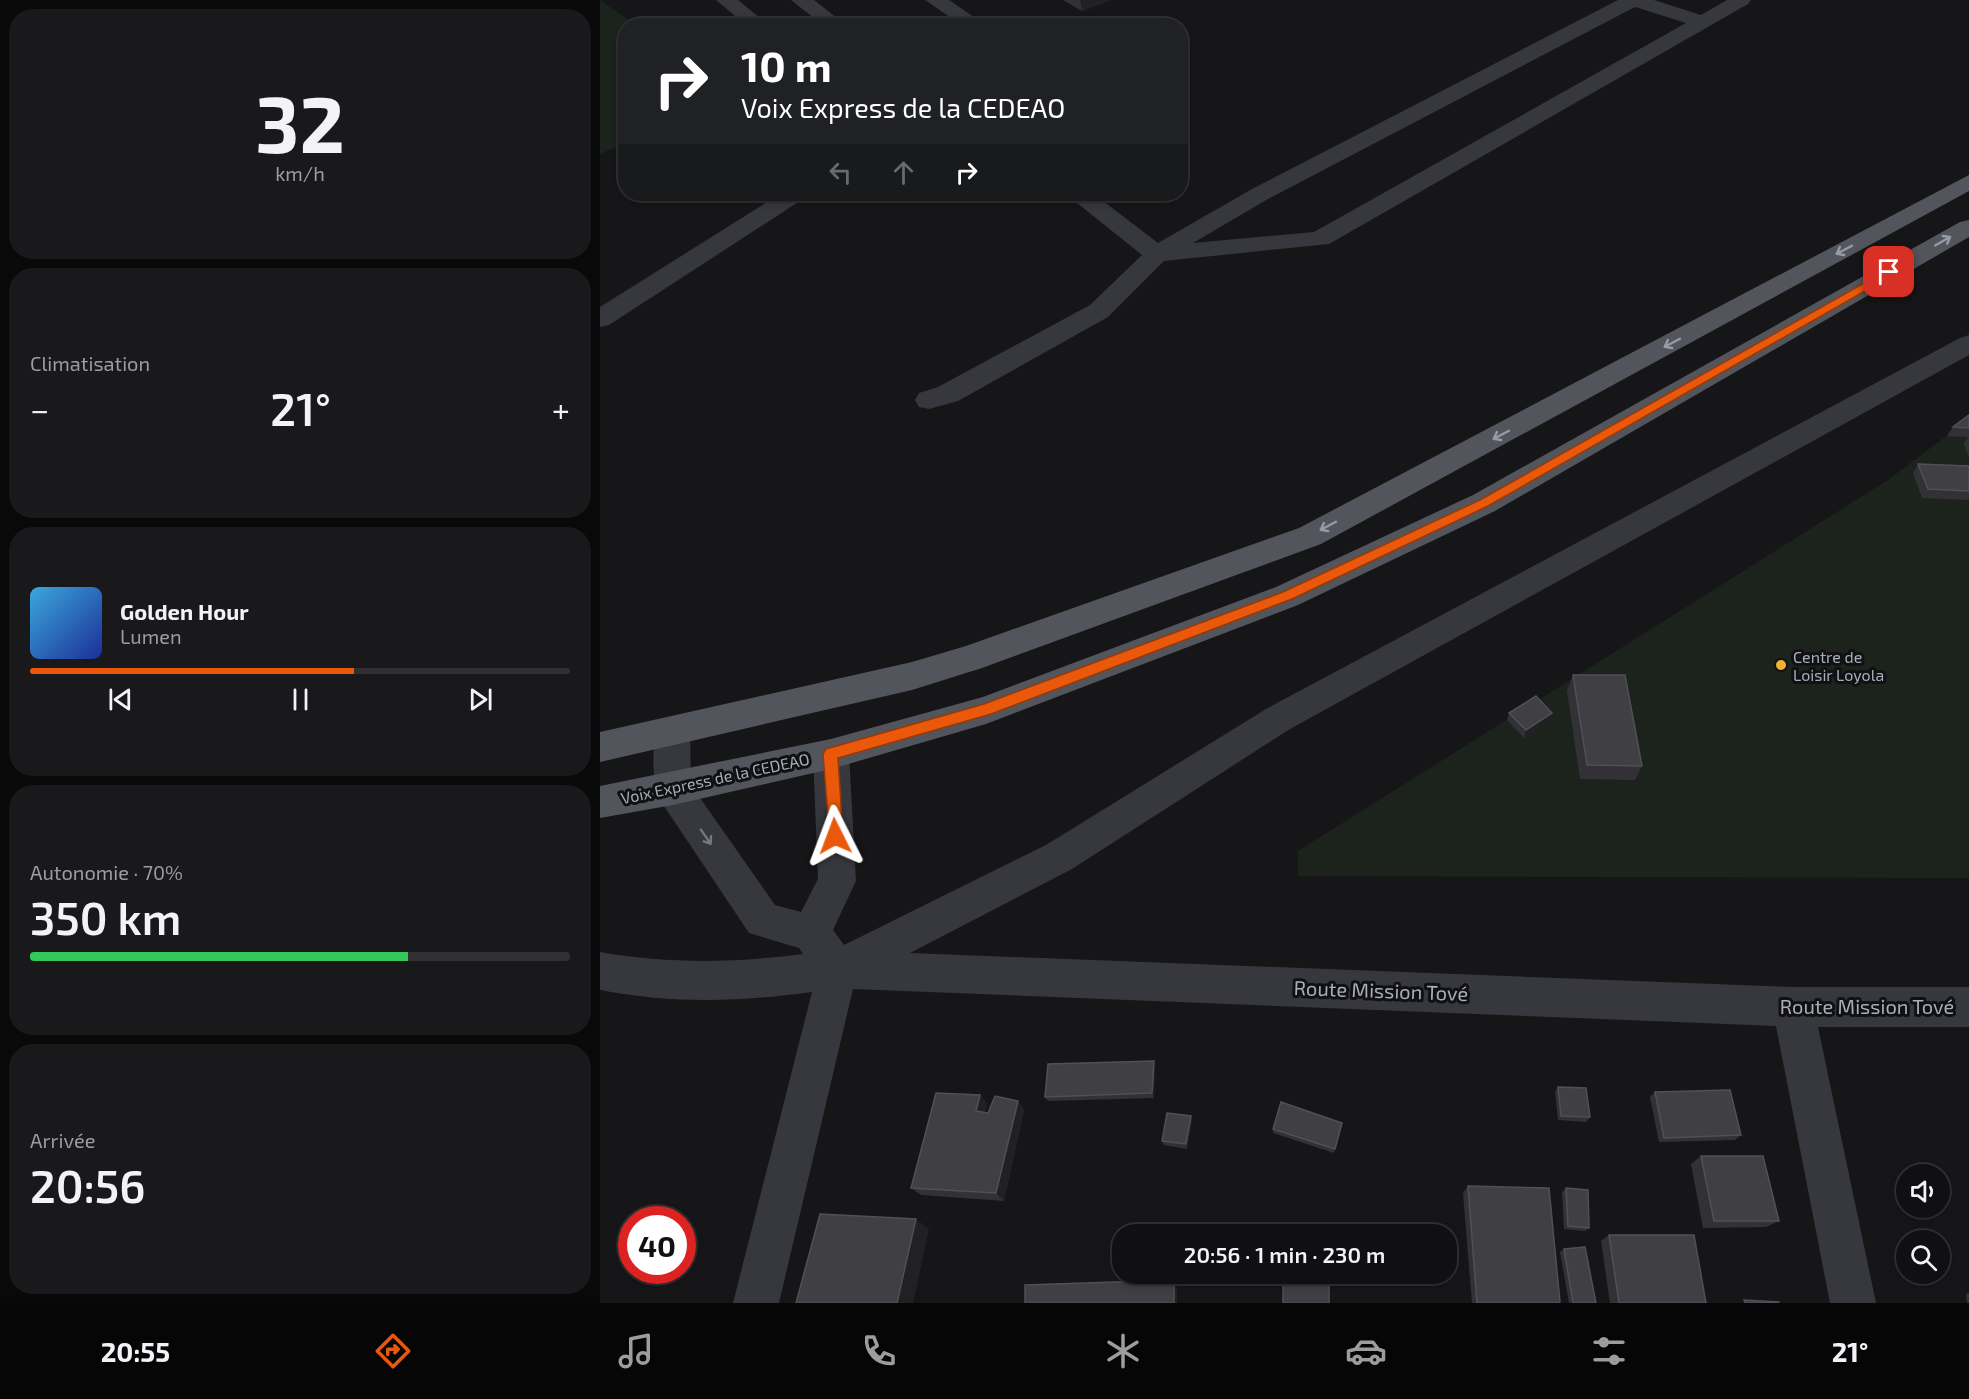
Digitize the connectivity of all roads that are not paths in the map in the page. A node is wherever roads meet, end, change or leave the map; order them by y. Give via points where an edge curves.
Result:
1 (726, 0) edge
2 (801, 0) edge
3 (935, 0) edge
4 (1633, 0) edge
5 (1741, 0) edge
6 (750, 18) edge
7 (826, 18) edge
8 (964, 18) edge
9 (1700, 21) junction
10 (1969, 182) edge
11 (784, 201) edge
12 (1089, 201) edge
13 (1969, 227) edge
14 (1157, 254) junction
15 (600, 319) edge
16 (1969, 344) edge
17 (929, 400) dead end
18 (673, 731) junction
19 (600, 747) edge
20 (831, 754) junction
21 (673, 789) junction
22 (600, 802) edge
23 (811, 933) junction
24 (838, 969) junction
25 (600, 971) edge
26 (1969, 1006) edge
27 (1793, 1007) junction
28 (756, 1303) edge
29 (1853, 1303) edge

1 - 6 street
2 - 7 street
3 - 8 street
4 - 9 street
4 - 14 street via 1260,194
5 - 9 street
9 - 14 street via 1320,239
10 -> 18 main road via 1311,536 912,676
11 - 15 street
12 - 14 street
20 -> 13 main road, Voix Express de la CEDEAO via 986,710 1287,596 1484,503
14 - 17 street via 1099,311 948,394
16 - 24 street via 1278,719 1059,857
18 - 19 main road
18 - 21 street
20 - 21 main road, Voix Express de la CEDEAO
20 - 23 street via 837,881
21 - 22 main road, Voix Express de la CEDEAO
21 -> 23 street via 763,920
23 - 24 street
24 - 25 street via 747,981 651,980
24 - 27 street, Route Mission Tové
24 - 28 street
26 - 27 street, Route Mission Tové
27 - 29 street

